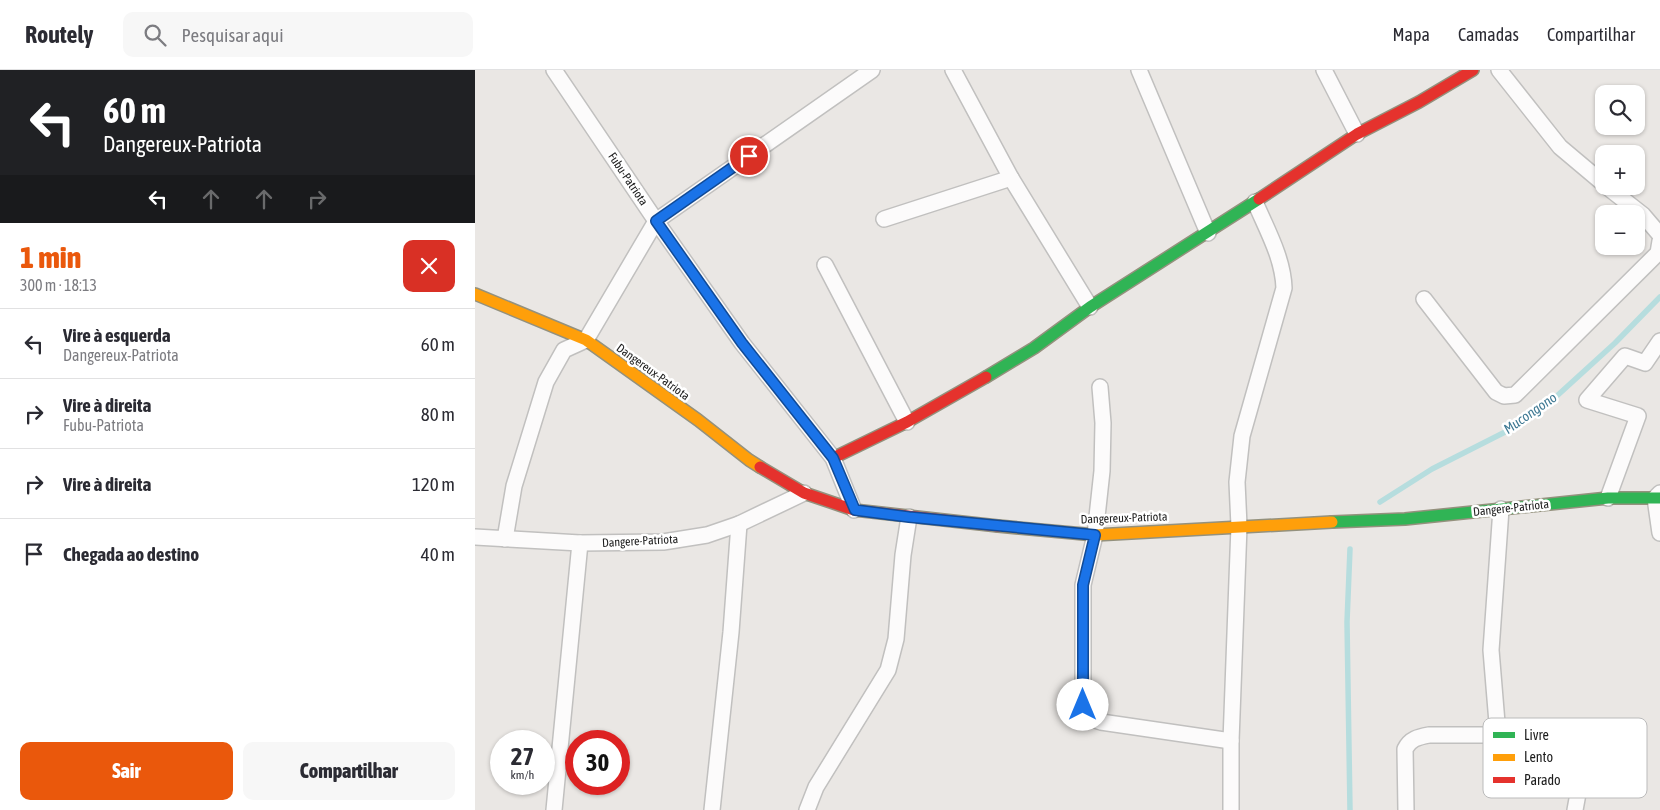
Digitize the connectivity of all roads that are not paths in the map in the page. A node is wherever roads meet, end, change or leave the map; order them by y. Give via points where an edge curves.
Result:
1 (554, 70) edge
2 (872, 70) edge
3 (953, 70) edge
4 (1139, 70) edge
5 (1324, 70) edge
6 (1473, 70) edge
7 (1499, 70) edge
8 (1357, 134) junction
9 (1595, 177) edge
10 (1011, 178) junction
11 (1618, 195) edge
12 (1255, 202) junction
13 (884, 219) dead end
14 (656, 221) junction
15 (1208, 233) junction
16 (1660, 235) edge
17 (1660, 241) edge
18 (825, 265) dead end
19 (475, 294) edge
20 (1424, 299) dead end
21 (1090, 307) junction
22 (586, 340) junction
23 (1660, 341) edge
24 (1100, 387) dead end
25 (907, 422) junction
26 (833, 458) junction
27 (804, 493) junction
28 (1658, 496) edge
29 (1608, 498) junction
30 (1501, 509) junction
31 (855, 510) junction
32 (909, 517) junction
33 (1366, 520) joint
34 (739, 524) junction
35 (1239, 526) junction
36 (1660, 533) edge
37 (1095, 535) junction
38 (475, 537) edge
39 (505, 539) junction
40 (580, 543) junction
41 (1496, 718) edge
42 (1483, 735) edge
43 (1231, 741) junction
44 (554, 810) edge
45 (712, 810) edge
46 (807, 810) edge
47 (1231, 810) edge
48 (1406, 810) edge

1 - 14 street, Fubu-Patriota
2 - 14 street
3 - 10 street
4 - 15 street
5 - 8 street
6 - 8 street
7 - 9 street via 1560,147
8 - 12 street
10 - 13 street
10 - 21 street
11 - 16 street via 1643,215
12 - 15 street
12 - 35 street via 1279,260 1284,288 1242,436 1237,482
14 - 22 street
14 - 26 street, Fubu-Patriota via 742,343
15 - 21 street
17 - 20 street via 1659,253 1515,395 1504,396 1495,392
18 - 25 street
19 - 22 street, Dangereux-Patriota
21 - 25 street via 1034,348
22 - 27 street, Dangereux-Patriota via 749,460
22 - 39 street via 564,350 546,382 514,486
23 - 29 street via 1645,363 1625,356 1587,400 1638,416
24 - 37 street via 1102,471
25 - 26 street
26 - 31 street, Fubu-Patriota
27 - 31 street
27 - 34 street, Dangere-Patriota
28 - 29 street, Dangere-Patriota
28 - 36 street
29 - 30 street, Dangere-Patriota
30 - 33 street, Dangere-Patriota
30 - 41 street via 1491,650
31 - 32 street, Dangereux-Patriota
32 - 37 street, Dangereux-Patriota
32 - 46 street via 896,639 888,670 816,787
33 - 35 street, Dangereux-Patriota
34 - 40 street, Dangere-Patriota via 707,535 663,542
34 - 45 street
35 - 37 street, Dangereux-Patriota
35 - 43 street
37 - 43 street via 1083,585 1085,712 1091,719 1101,722
38 - 39 street, Dangere-Patriota
39 - 40 street, Dangere-Patriota
40 - 44 street
42 - 48 street via 1429,735 1408,743 1405,749
43 - 47 street

